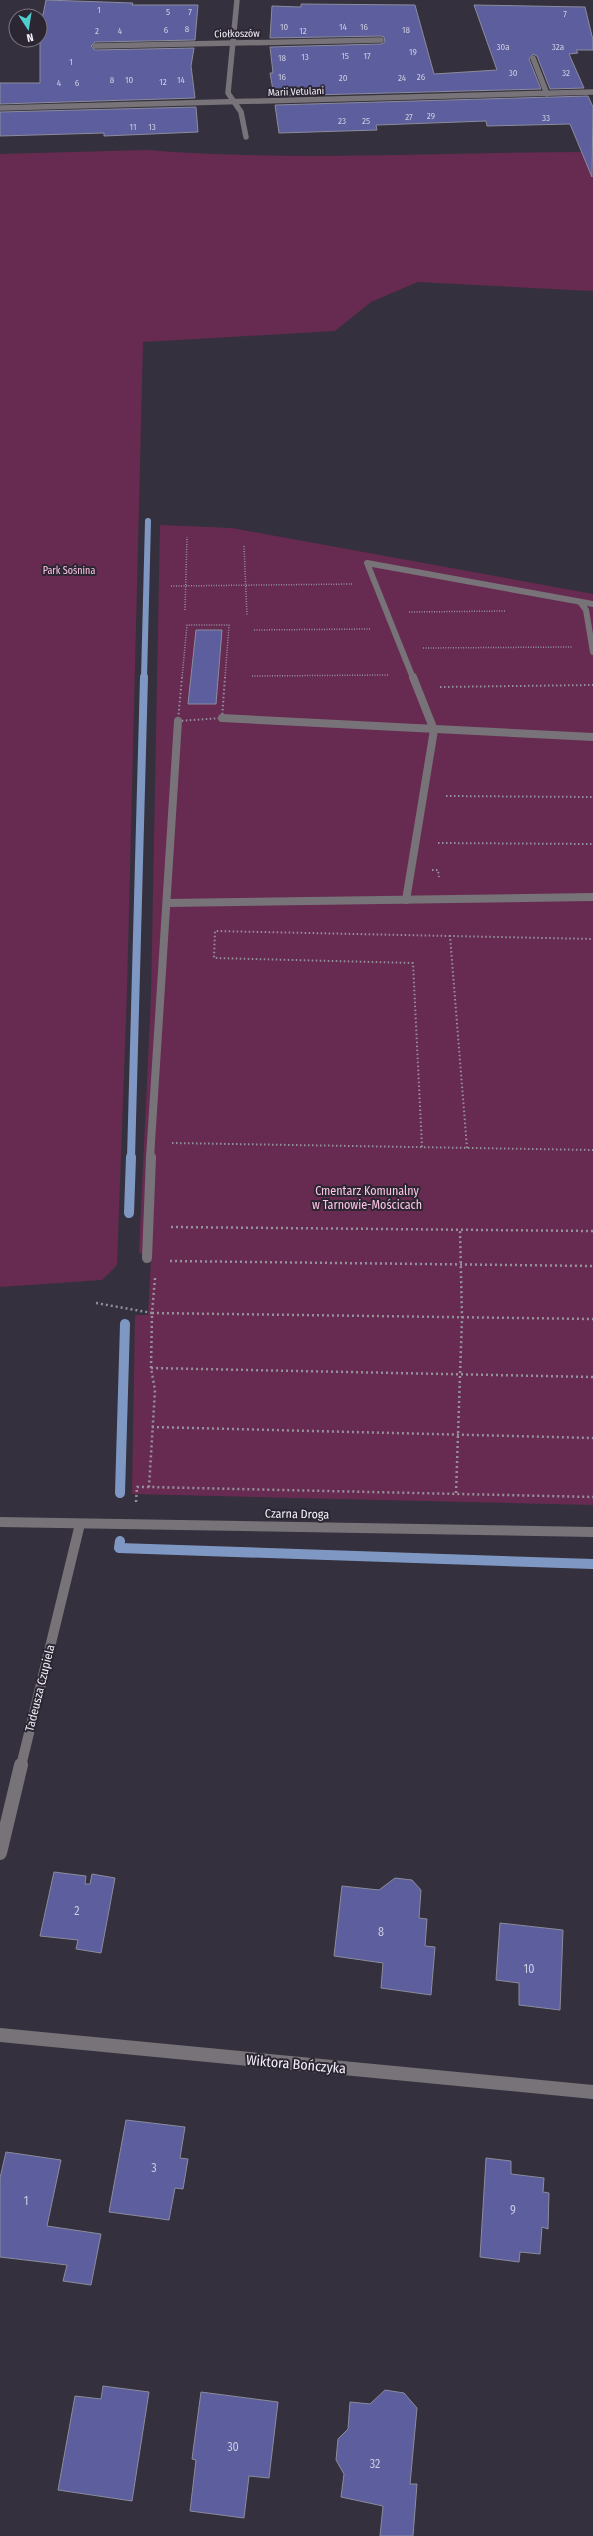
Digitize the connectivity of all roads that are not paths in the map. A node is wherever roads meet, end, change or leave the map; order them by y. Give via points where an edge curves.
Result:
1 (237, 0) edge
2 (381, 40) dead end
3 (234, 42) junction
4 (94, 46) dead end
5 (533, 58) dead end
6 (593, 92) edge
7 (547, 94) junction
8 (234, 102) junction
9 (0, 108) edge
10 (246, 137) dead end
11 (580, 602) junction
12 (593, 604) edge
13 (592, 649) edge
14 (222, 718) road end
15 (178, 721) road end
16 (434, 730) junction
17 (593, 737) edge
18 (593, 897) edge
19 (406, 900) junction
20 (167, 903) junction
21 (147, 1258) dead end
22 (0, 1522) edge
23 (80, 1524) junction
24 (593, 1532) edge
25 (0, 1853) edge
26 (0, 2035) edge
27 (593, 2092) edge

1 - 3 street
2 - 3 street, Ciołkoszów
3 - 4 street, Ciołkoszów
3 - 8 street via 228,93
5 - 7 street
6 - 7 street, Marii Vetulani
7 - 8 street, Marii Vetulani
8 - 9 street, Marii Vetulani
8 - 10 street via 241,112
11 - 12 street
11 - 13 street via 586,610
11 - 16 street via 367,563
14 - 16 street
15 - 20 street
16 - 17 street
16 - 19 street
18 - 19 street
19 - 20 street
20 - 21 street via 151,1143
22 - 23 street, Czarna Droga
23 - 24 street, Czarna Droga
23 - 25 street, Tadeusza Czupiela
26 - 27 street, Wiktora Bończyka

